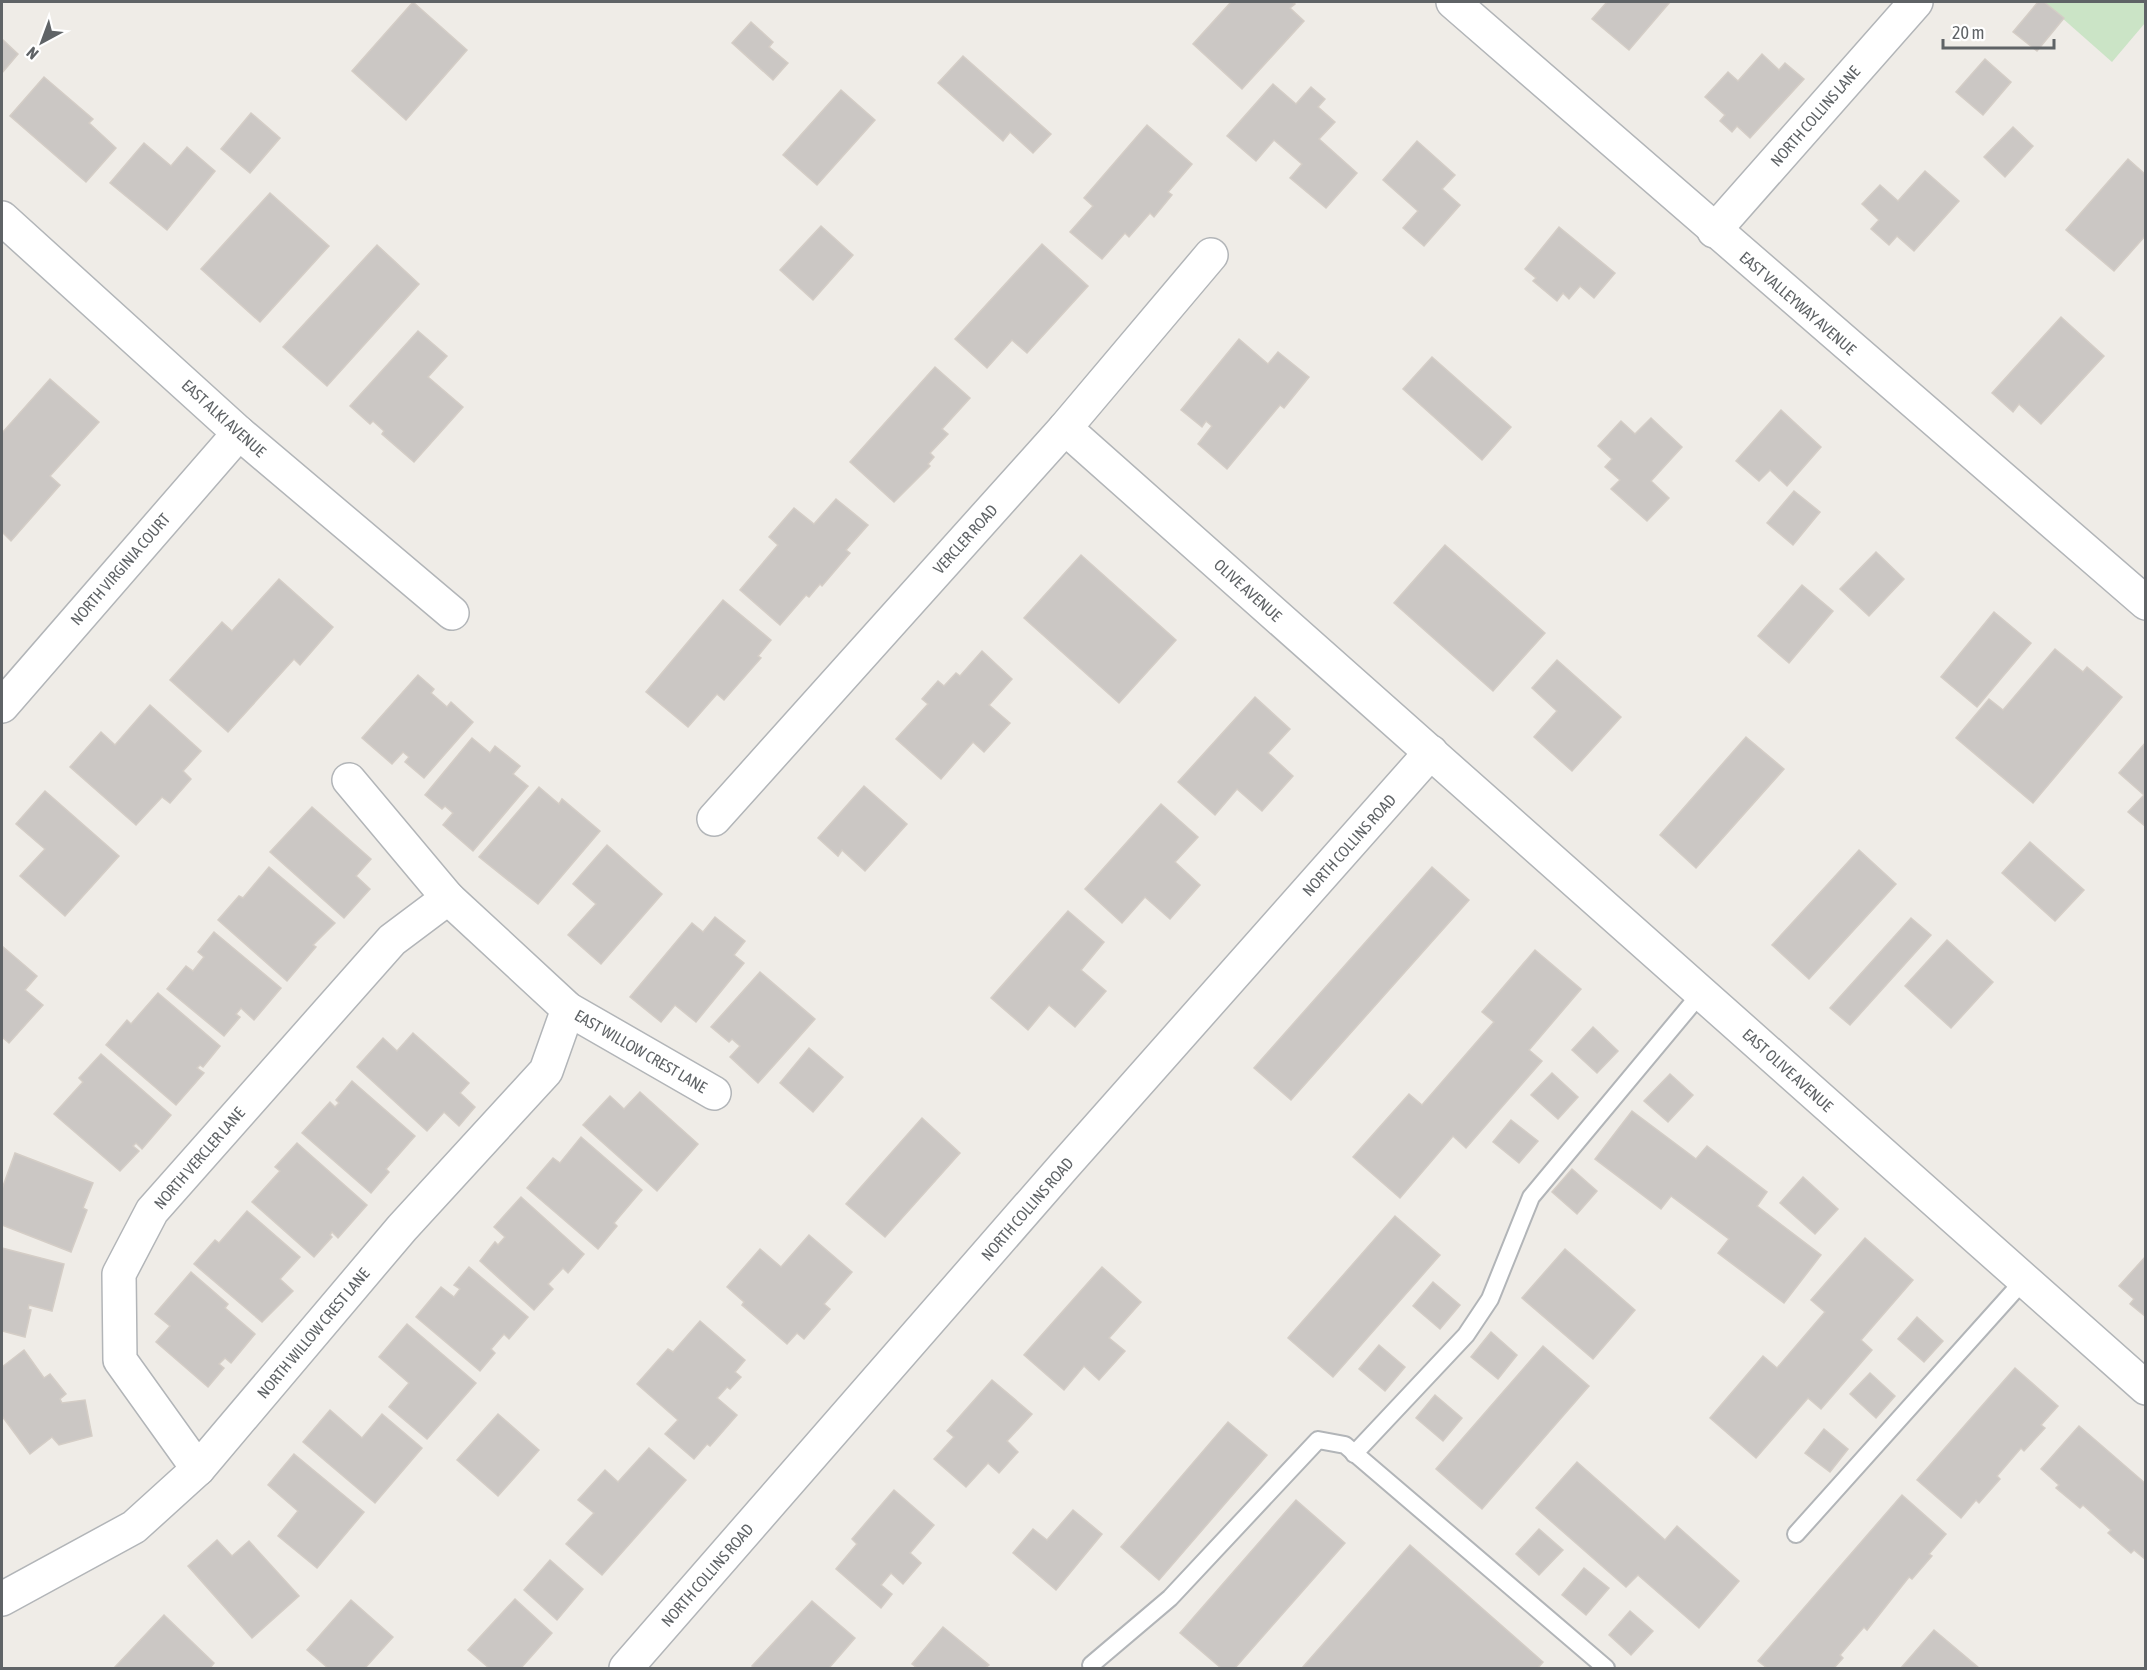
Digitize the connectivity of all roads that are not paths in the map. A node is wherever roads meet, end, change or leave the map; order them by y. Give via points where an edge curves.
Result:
1 (1453, 2) edge
2 (1916, 2) edge
3 (2, 218) edge
4 (1714, 231) junction
5 (1211, 255) dead end
6 (1065, 428) junction
7 (239, 433) junction
8 (2145, 603) edge
9 (452, 613) dead end
10 (2, 706) edge
11 (1431, 752) junction
12 (349, 780) dead end
13 (714, 819) dead end
14 (448, 898) junction
15 (1701, 993) junction
16 (568, 1009) junction
17 (714, 1093) dead end
18 (2024, 1280) junction
19 (2145, 1388) edge
20 (1354, 1454) junction
21 (198, 1469) junction
22 (1796, 1534) dead end
23 (2, 1599) edge
24 (1091, 1665) dead end
25 (626, 1668) edge
26 (1606, 1668) edge

1 - 4 street, EAST VALLEYWAY AVENUE
2 - 4 street, NORTH COLLINS LANE
3 - 7 street, EAST ALKI AVENUE
4 - 8 street, EAST VALLEYWAY AVENUE
5 - 6 street, VERCLER ROAD
6 - 11 street, OLIVE AVENUE
6 - 13 street, VERCLER ROAD
7 - 9 street, EAST ALKI AVENUE
7 - 10 street, NORTH VIRGINIA COURT
11 - 15 street, EAST OLIVE AVENUE
11 - 25 street, NORTH COLLINS ROAD
12 - 14 street
14 - 16 street
14 - 21 street, NORTH VERCLER LANE via 392,940 152,1210 119,1274 120,1360
15 - 18 street, EAST OLIVE AVENUE
15 - 20 lane via 1531,1197 1490,1299 1466,1335
16 - 17 street, EAST WILLOW CREST LANE
16 - 21 street, NORTH WILLOW CREST LANE via 546,1071 402,1228
18 - 19 street, EAST OLIVE AVENUE
18 - 22 lane
20 - 24 lane via 1345,1445 1318,1440 1170,1598
20 - 26 lane
21 - 23 street, NORTH WILLOW CREST LANE via 134,1527

